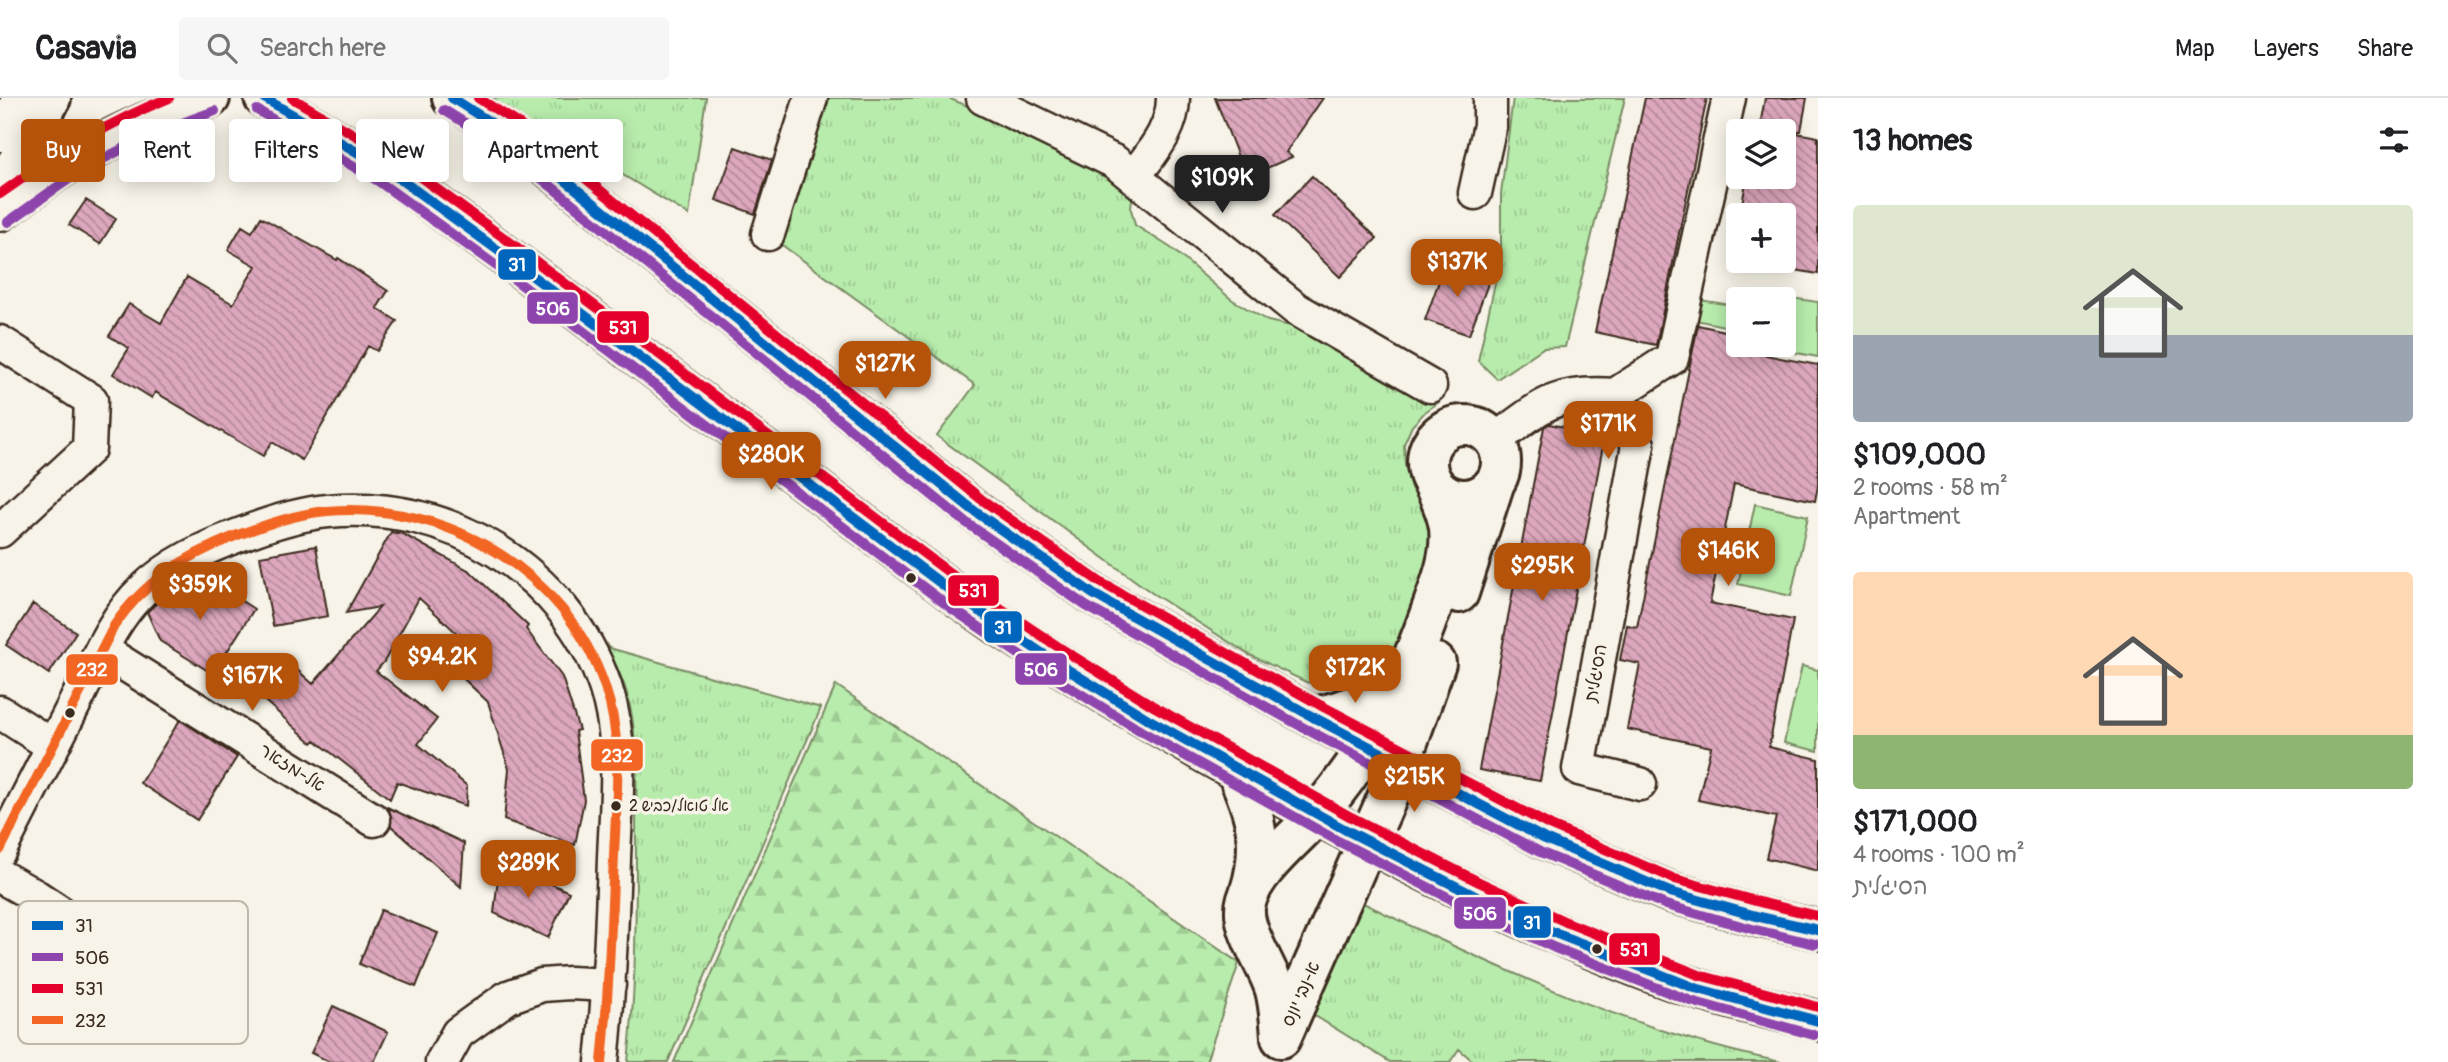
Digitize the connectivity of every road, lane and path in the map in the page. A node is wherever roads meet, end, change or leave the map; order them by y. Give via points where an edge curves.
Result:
1 (25, 98) edge
2 (51, 98) edge
3 (210, 98) edge
4 (264, 98) edge
5 (452, 98) edge
6 (811, 98) edge
7 (984, 98) edge
8 (1173, 98) edge
9 (1489, 98) edge
10 (1729, 98) edge
11 (13, 141) edge
12 (1134, 177) junction
13 (0, 188) edge
14 (1475, 193) dead end
15 (0, 211) edge
16 (768, 234) dead end
17 (0, 342) edge
18 (1430, 386) dead end
19 (1615, 395) junction
20 (1494, 441) junction
21 (1495, 482) junction
22 (1433, 483) junction
23 (0, 531) edge
24 (102, 650) junction
25 (1409, 672) junction
26 (0, 712) edge
27 (1313, 717) junction
28 (53, 746) junction
29 (1385, 754) junction
30 (1236, 771) junction
31 (1640, 784) dead end
32 (1317, 815) junction
33 (374, 820) dead end
34 (1369, 842) junction
35 (0, 850) edge
36 (0, 876) edge
37 (1250, 891) junction
38 (43, 901) edge
39 (1818, 930) edge
40 (1256, 946) junction
41 (1320, 950) junction
42 (609, 985) junction
43 (1818, 1021) edge
44 (1276, 1050) edge
45 (442, 1062) edge
46 (602, 1062) edge

1 - 11 main road
2 - 11 main road
3 - 15 main road via 112,139 66,164
4 - 30 main road via 386,169 1031,648
5 - 27 main road via 507,133 973,510 1093,594
6 - 16 street
7 - 12 street via 1115,162
8 - 12 street via 1166,132
9 - 14 street via 1490,125
10 - 19 street via 1672,358
11 - 13 main road
12 - 18 street via 1296,309
17 - 23 street via 91,400 89,449
19 - 20 street via 1591,393 1553,400
19 - 31 street, הסיגלית via 1638,445 1579,769
20 - 21 main road via 1501,465
20 - 22 main road via 1472,426 1446,430 1431,444 1428,454
21 - 22 main road via 1480,496 1459,499
21 - 29 main road
22 - 25 main road via 1444,506 1448,555
24 - 28 street
24 - 33 street, אל-מזאר
24 - 42 street via 142,590 176,564 272,522 328,511 377,511 469,534 502,552 542,585 569,616 605,687 618,759
25 - 27 main road via 1353,707
25 - 29 main road
26 - 28 street
27 - 29 main road
28 - 35 street
29 - 32 main road via 1355,768
29 - 34 main road, א-נבי יונס
29 - 39 main road via 1545,839 1670,892
30 - 32 main road
30 - 37 main road, א-נבי יונס via 1257,833
32 - 34 main road
32 - 37 main road
34 - 41 main road, א-נבי יונס
34 - 43 main road via 1473,896 1606,955 1698,989
36 - 38 street
37 - 40 main road, א-נבי יונס via 1245,922
40 - 41 main road, א-נבי יונס via 1286,957
40 - 44 main road, א-נבי יונס via 1280,1012
41 - 44 main road, א-נבי יונס
42 - 45 street via 542,985 508,997 458,1033
42 - 46 street

